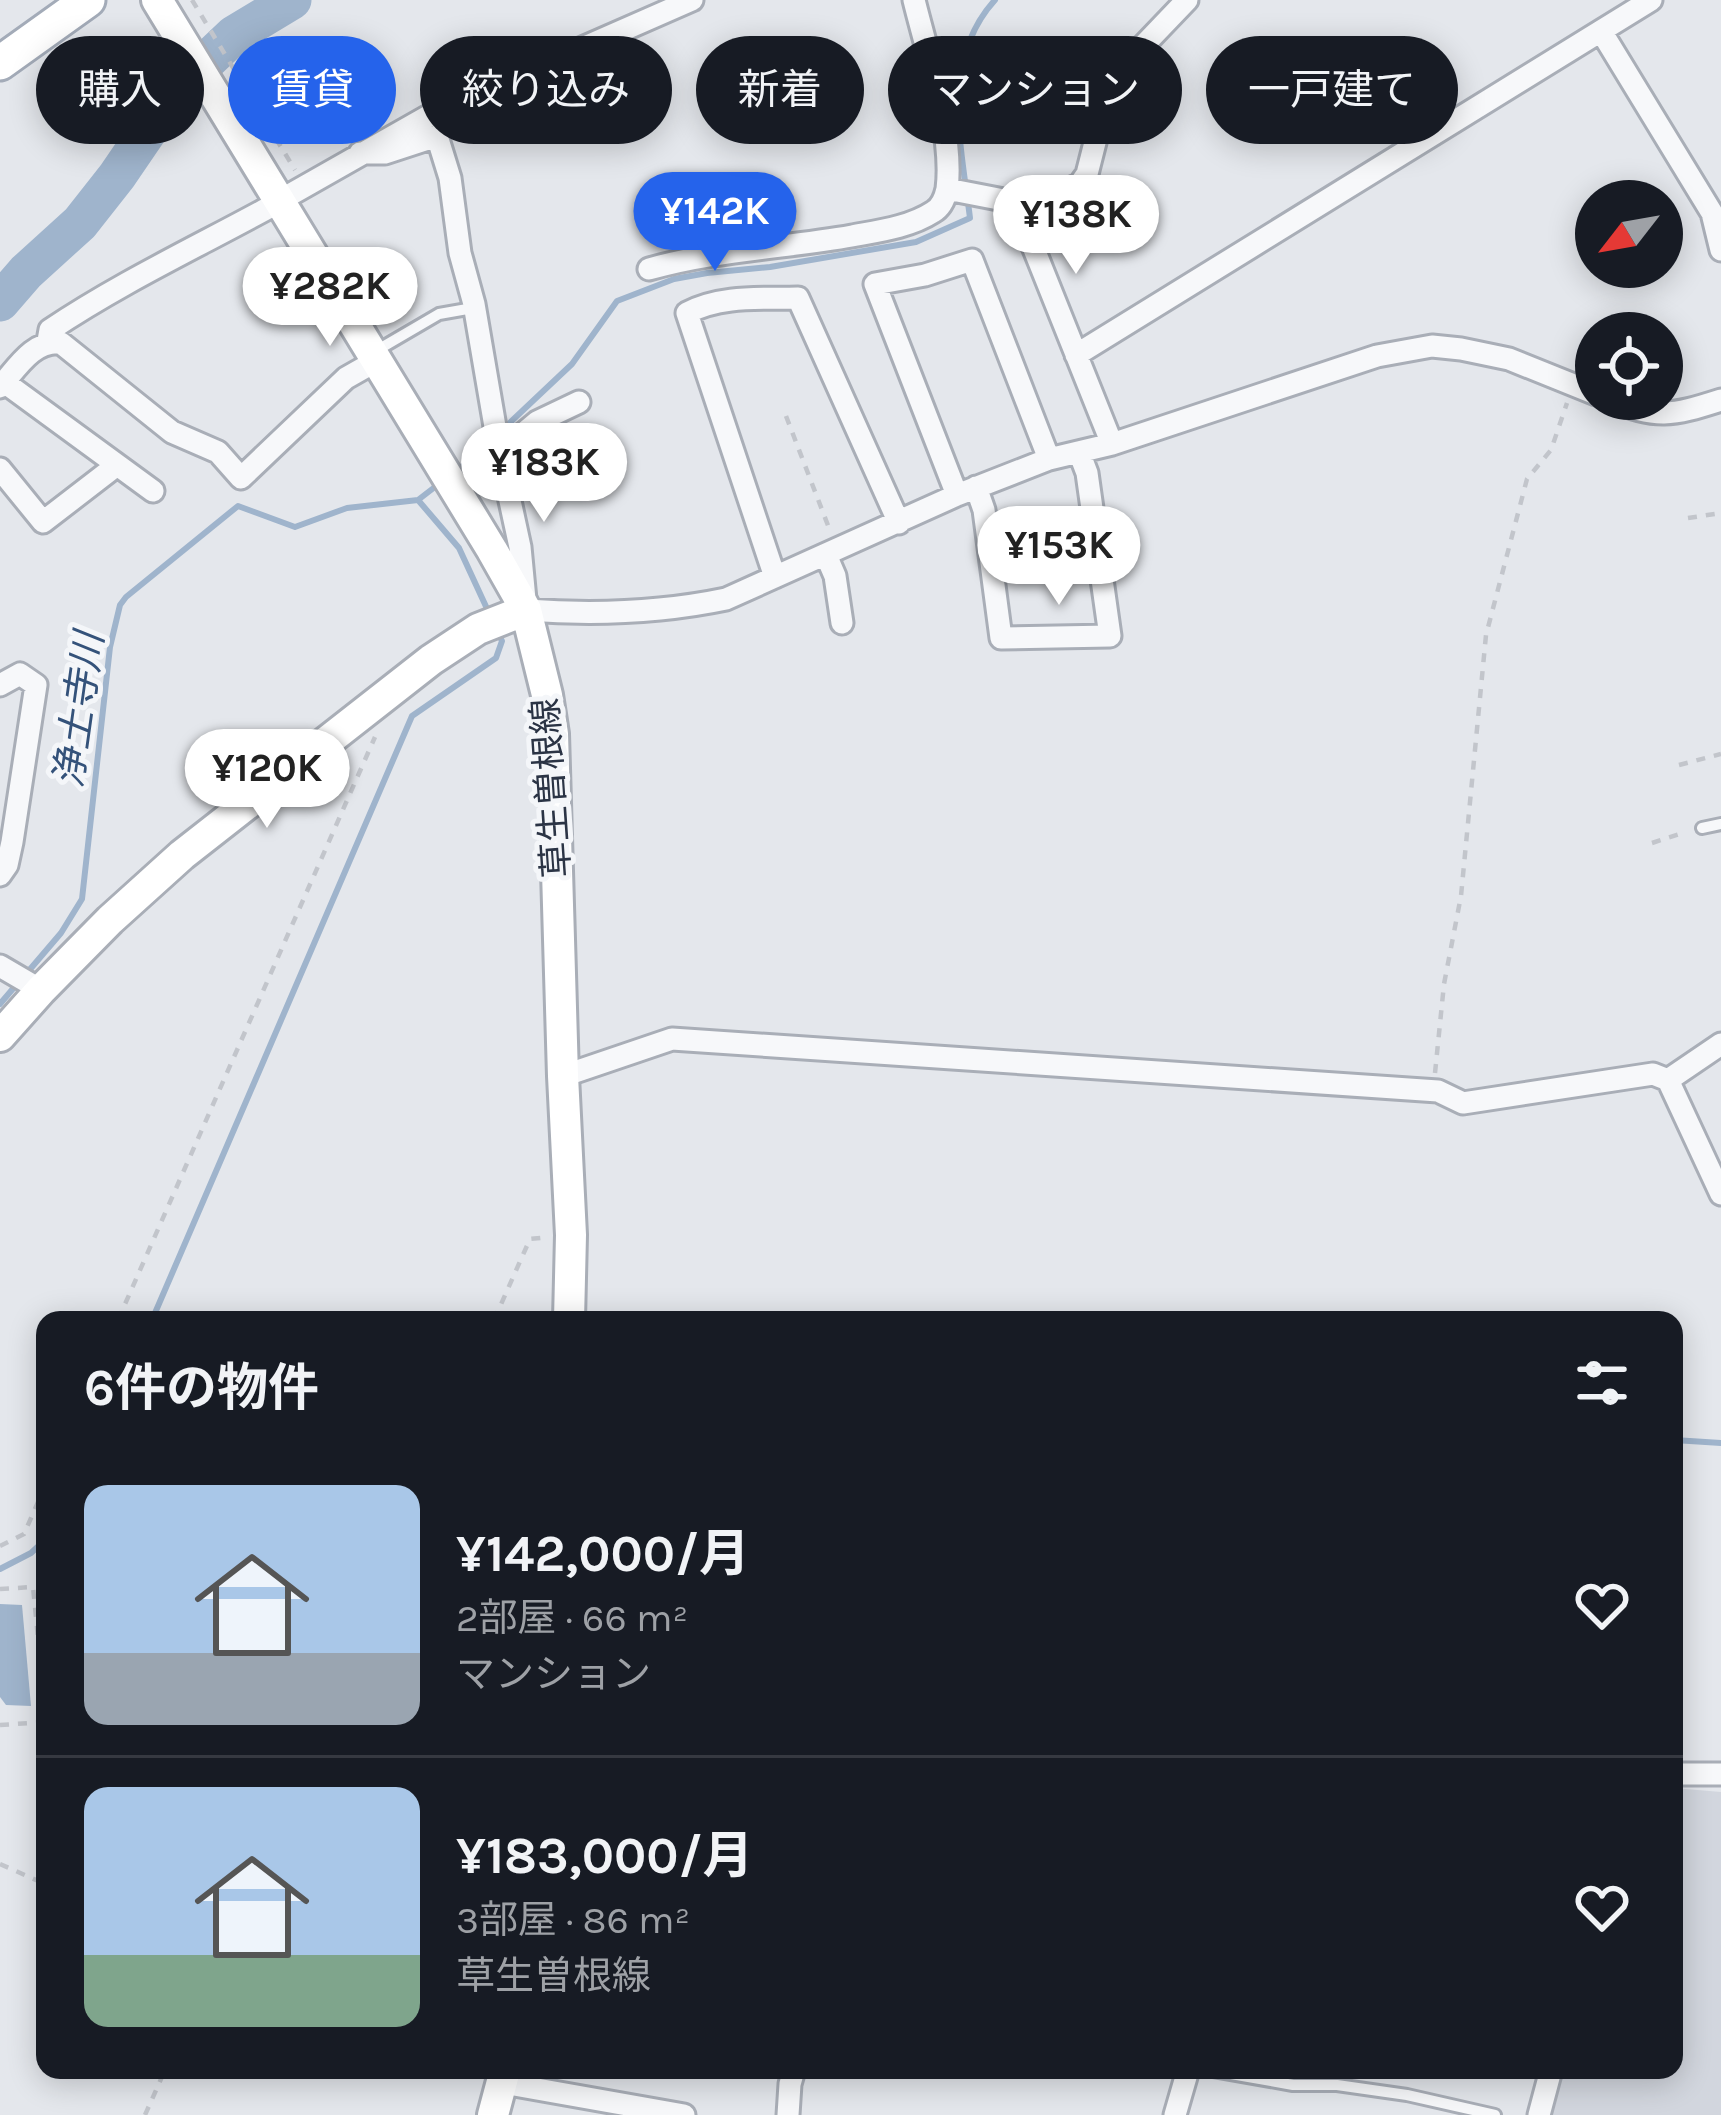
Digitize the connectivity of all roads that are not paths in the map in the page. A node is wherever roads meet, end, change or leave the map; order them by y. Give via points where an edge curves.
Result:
1 (88, 0) edge
2 (157, 0) edge
3 (692, 0) edge
4 (914, 0) edge
5 (1186, 0) edge
6 (1651, 0) edge
7 (1601, 31) junction
8 (0, 63) edge
9 (360, 153) junction
10 (949, 190) junction
11 (287, 196) junction
12 (1026, 211) junction
13 (1721, 250) edge
14 (650, 269) dead end
15 (473, 308) junction
16 (48, 341) junction
17 (1076, 355) junction
18 (374, 357) junction
19 (2, 385) edge
20 (1575, 386) edge
21 (1721, 400) edge
22 (579, 401) dead end
23 (1683, 410) edge
24 (1112, 444) junction
25 (499, 451) junction
26 (1079, 452) junction
27 (1048, 459) junction
28 (117, 465) junction
29 (0, 469) edge
30 (153, 491) dead end
31 (967, 491) junction
32 (899, 523) junction
33 (832, 553) junction
34 (776, 577) junction
35 (526, 610) junction
36 (842, 623) dead end
37 (0, 686) edge
38 (1721, 824) edge
39 (1702, 828) road end
40 (6, 838) edge
41 (0, 875) edge
42 (0, 966) edge
43 (40, 990) junction
44 (0, 1036) edge
45 (1721, 1044) edge
46 (562, 1076) junction
47 (1668, 1080) junction
48 (1721, 1194) edge
49 (569, 1311) edge
50 (1683, 1774) edge
51 (1721, 1774) edge
52 (503, 2079) edge
53 (513, 2079) edge
54 (793, 2079) edge
55 (1185, 2079) edge
56 (1259, 2079) edge
57 (1549, 2079) edge
58 (493, 2115) edge
59 (684, 2115) edge
60 (788, 2115) edge
61 (1175, 2115) edge
62 (1495, 2115) edge
63 (1539, 2115) edge

1 - 8 main road
2 - 11 main road, 草生曽根線
3 - 9 street
4 - 10 street via 937,89
5 - 12 street via 1120,70 1080,184
6 - 7 street
7 - 13 street via 1712,213
7 - 17 street
9 - 11 street
9 - 15 street via 437,136
10 - 12 street
10 - 14 street via 934,212 895,227
11 - 16 street via 70,316
11 - 18 main road, 草生曽根線
12 - 17 street
15 - 18 lane via 412,327
15 - 25 street
16 - 18 street via 61,343 172,432 218,452 241,478
16 - 19 street
17 - 24 street
18 - 35 main road, 草生曽根線
19 - 28 street
20 - 24 street via 1509,359 1432,346 1378,356
21 - 23 street
22 - 25 street
24 - 26 street
25 - 35 street
26 - 27 street
26 - 31 street via 1109,636 1001,638 984,510
27 - 31 street
27 - 31 street via 972,260 875,284
28 - 29 street via 43,522
28 - 30 street
31 - 32 street
32 - 33 street
32 - 34 street via 799,298 704,304 687,313
33 - 34 street
33 - 36 street
34 - 35 street via 688,607
35 - 43 main road via 430,660 182,855
35 - 46 main road, 草生曽根線 via 553,734
37 - 40 street via 20,674 36,685
38 - 39 lane
40 - 41 street
42 - 43 street
43 - 44 main road
45 - 47 street
46 - 47 street via 671,1039 1438,1091 1463,1103 1653,1074
46 - 49 main road, 草生曽根線
47 - 48 street
50 - 51 street
52 - 58 main road
53 - 59 street
54 - 60 street
55 - 61 street
56 - 62 lane via 1407,2095
57 - 63 street

